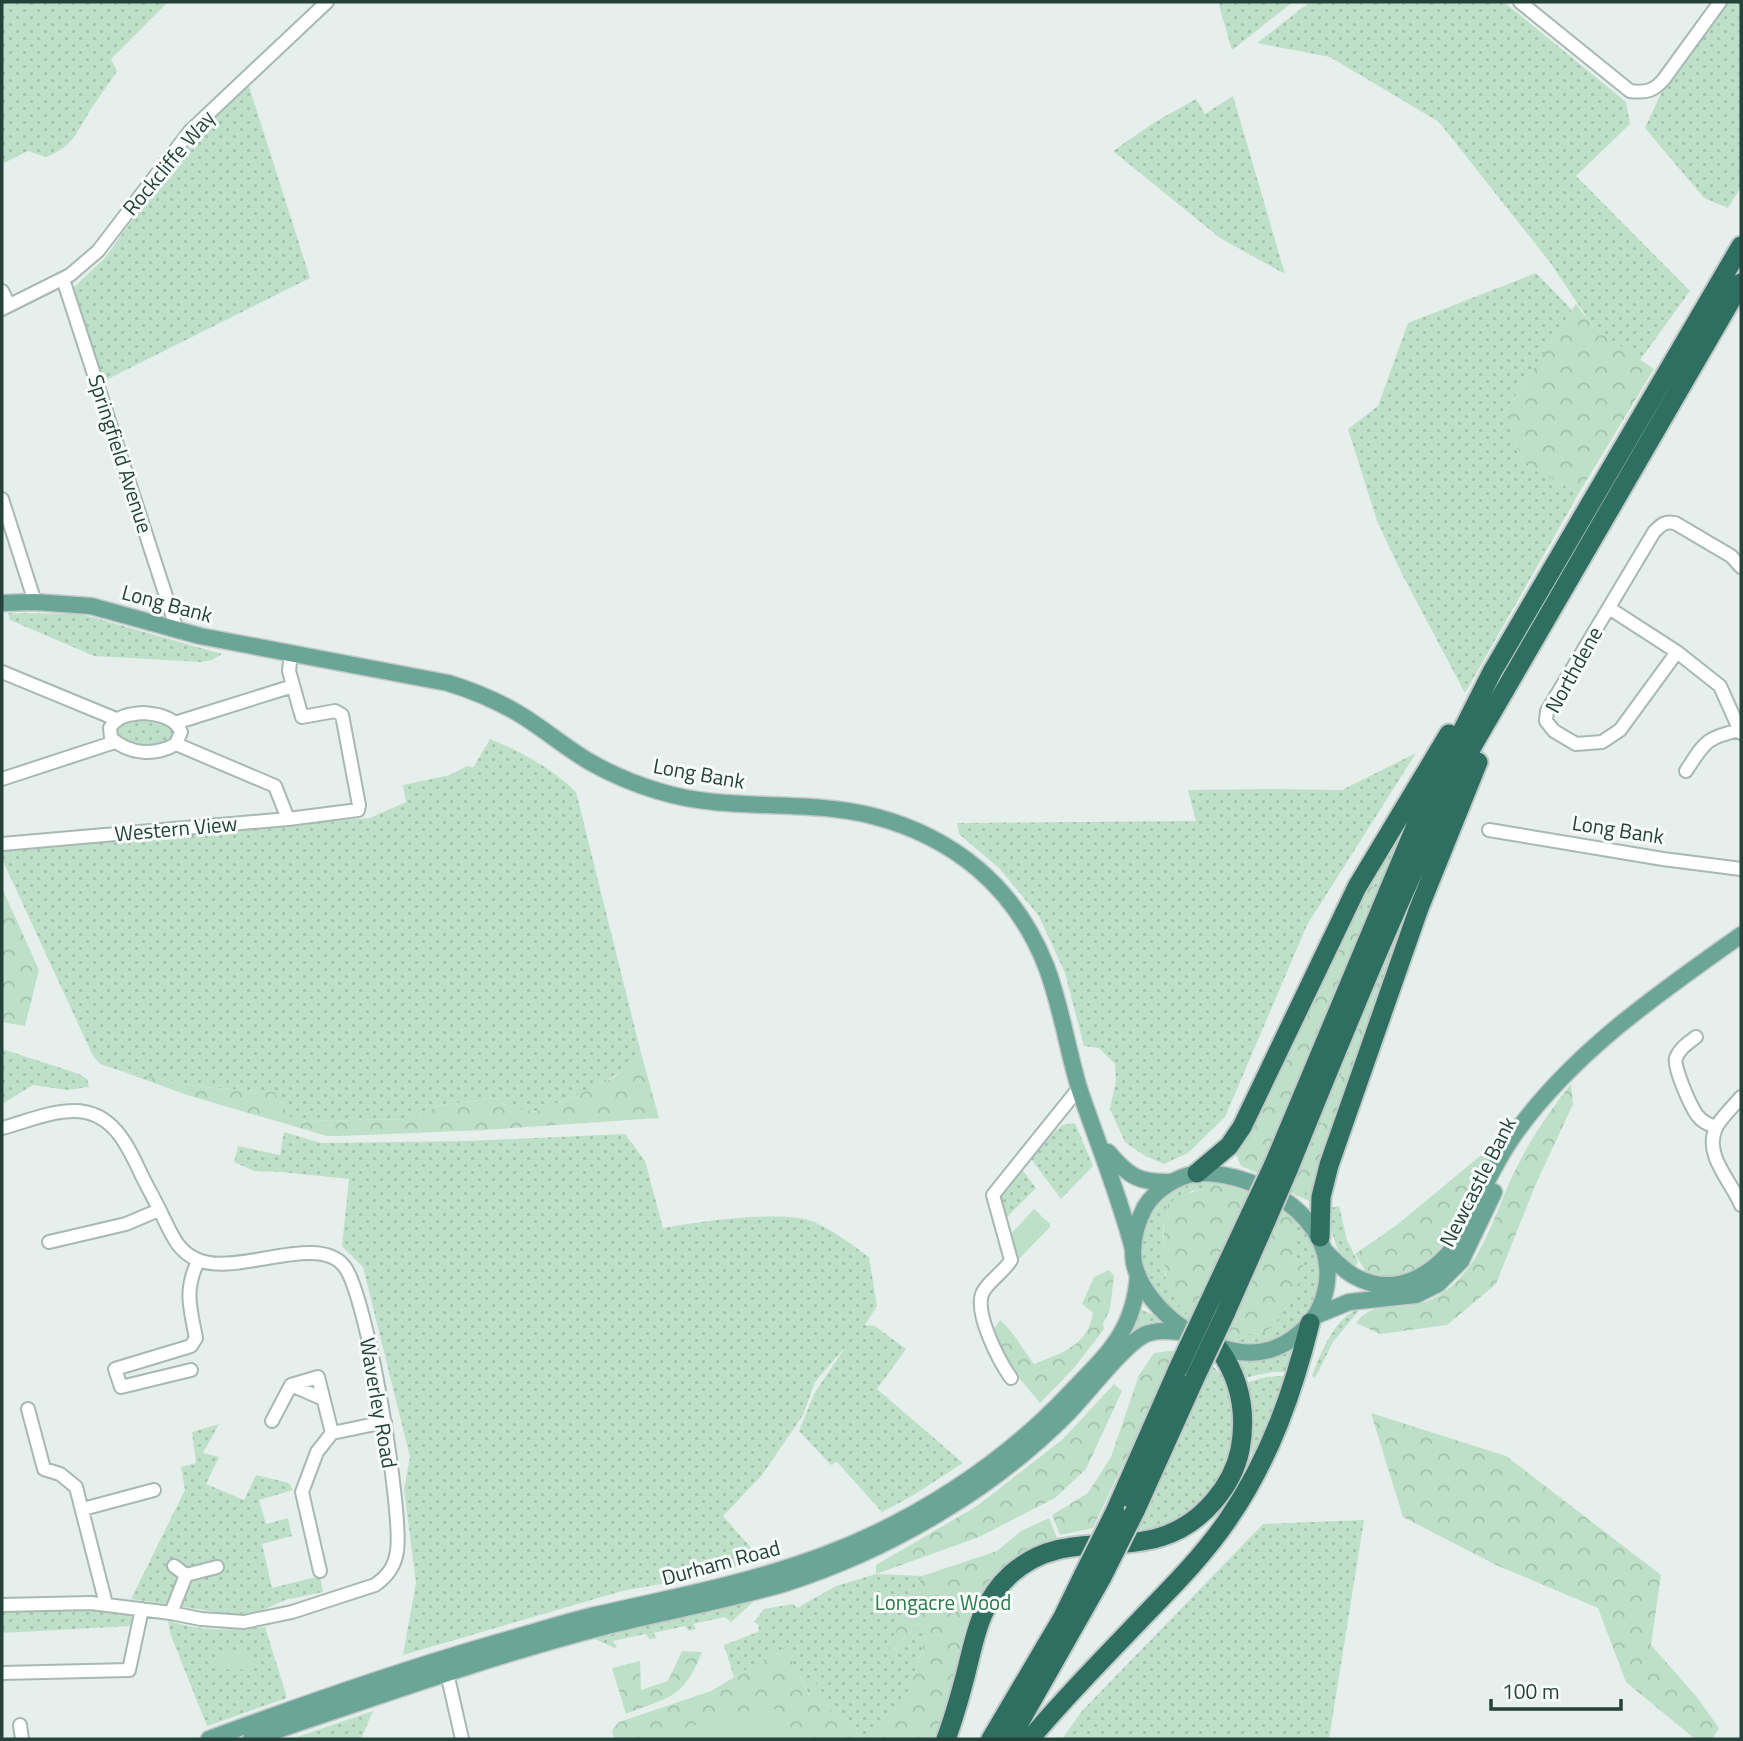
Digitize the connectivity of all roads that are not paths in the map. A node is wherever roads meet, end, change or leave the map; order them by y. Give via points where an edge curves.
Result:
1 (327, 2) edge
2 (1520, 2) edge
3 (1720, 2) edge
4 (1741, 246) edge
5 (1741, 283) edge
6 (65, 285) junction
7 (2, 291) edge
8 (5, 307) edge
9 (2, 499) edge
10 (1741, 567) edge
11 (35, 602) junction
12 (2, 603) edge
13 (1609, 608) junction
14 (177, 630) junction
15 (1676, 652) junction
16 (291, 653) junction
17 (2, 672) edge
18 (1493, 672) junction
19 (1514, 672) junction
20 (293, 686) junction
21 (116, 719) junction
22 (175, 723) junction
23 (1741, 732) edge
24 (115, 741) junction
25 (176, 744) junction
26 (1686, 771) dead end
27 (2, 779) edge
28 (288, 820) junction
29 (1489, 830) dead end
30 (2, 844) edge
31 (1741, 869) edge
32 (1741, 935) edge
33 (1696, 1037) dead end
34 (1661, 1058) dead end
35 (1675, 1060) junction
36 (1079, 1088) junction
37 (1550, 1092) junction
38 (1741, 1097) edge
39 (1716, 1127) junction
40 (2, 1128) edge
41 (1099, 1143) junction
42 (1281, 1167) junction
43 (1197, 1173) junction
44 (1172, 1182) junction
45 (1740, 1200) edge
46 (159, 1210) junction
47 (49, 1242) dead end
48 (1322, 1244) junction
49 (1133, 1249) junction
50 (198, 1261) junction
51 (1138, 1275) junction
52 (1313, 1319) junction
53 (1191, 1333) junction
54 (1219, 1349) junction
55 (191, 1370) dead end
56 (1186, 1375) junction
57 (1011, 1378) dead end
58 (28, 1409) dead end
59 (272, 1421) dead end
60 (385, 1422) junction
61 (332, 1433) junction
62 (154, 1490) dead end
63 (83, 1509) junction
64 (174, 1566) dead end
65 (217, 1567) dead end
66 (320, 1571) dead end
67 (186, 1575) junction
68 (1093, 1575) junction
69 (106, 1604) junction
70 (2, 1605) edge
71 (142, 1609) junction
72 (171, 1613) junction
73 (2, 1673) edge
74 (447, 1673) junction
75 (19, 1725) dead end
76 (22, 1739) edge
77 (209, 1739) edge
78 (251, 1739) edge
79 (462, 1739) edge
80 (946, 1739) edge
81 (991, 1739) edge
82 (1010, 1739) edge
83 (1030, 1739) edge

1 - 6 street, Rockcliffe Way via 190,131 98,251
2 - 3 street via 1630,91 1645,93 1664,79
4 - 18 highway
5 - 19 highway
6 - 8 street, Rockcliffe Way
6 - 14 street, Springfield Avenue
7 - 8 street
9 - 11 street
10 - 13 street, Northdene via 1731,556 1667,522 1654,532
11 - 12 main road, Long Bank
11 - 14 main road, Long Bank via 91,606
13 - 15 street, Northdene
13 - 15 street, Northdene via 1547,711 1546,721 1554,731 1576,744 1602,742 1620,730
14 - 16 main road, Long Bank
15 - 23 street, Northdene via 1720,686
16 - 20 street
16 - 36 main road, Long Bank via 466,689 515,712 590,762 659,792 705,801 853,811 913,828 947,845 1000,890 1034,940 1047,968
17 - 21 street
18 - 42 highway via 1423,809
18 - 43 highway via 1439,749 1357,887 1236,1137
19 - 42 highway via 1440,810
19 - 48 highway via 1419,908 1329,1164 1321,1197
20 - 22 street
20 - 28 street, Western View via 302,717 335,711 342,715 359,805 351,813
21 - 22 street via 144,713
21 - 24 street via 109,734
22 - 25 street via 181,732
23 - 26 street, Northdene via 1709,740
24 - 25 street via 148,752
24 - 27 street
25 - 28 street via 275,786
28 - 30 street, Western View
29 - 31 street, Long Bank
32 - 37 main road, Newcastle Bank via 1602,1041
33 - 35 street
34 - 35 street
35 - 39 street via 1697,1115
36 - 41 main road, Long Bank
36 - 57 street via 993,1195 1011,1260 982,1293 982,1303 990,1341
37 - 48 main road, Newcastle Bank via 1515,1134 1456,1244 1430,1272 1411,1282 1375,1284 1350,1274
37 - 52 main road, Newcastle Bank via 1454,1270 1416,1295 1349,1302
38 - 39 street
39 - 45 street via 1713,1149
40 - 46 street via 62,1112 96,1115 117,1130 128,1146
41 - 44 main road, Long Bank via 1128,1174 1146,1181
41 - 49 main road, Long Bank
42 - 56 highway, bridge
43 - 44 main road
43 - 48 main road via 1233,1176 1269,1192 1297,1209
44 - 49 main road via 1148,1203
46 - 47 street via 126,1224
46 - 50 street via 174,1240
48 - 52 main road via 1327,1280
49 - 51 main road
50 - 55 street via 188,1296 196,1338 191,1346 116,1368 121,1387
50 - 60 street, Waverley Road via 219,1265 318,1254 343,1264 356,1290
51 - 53 main road via 1159,1307
51 - 77 main road, Durham Road via 1134,1305 1118,1339 1062,1401 993,1461 936,1500 866,1538 785,1569 467,1652
52 - 54 main road via 1271,1349 1250,1353
52 - 83 highway via 1275,1434 1229,1518 1193,1564
53 - 54 main road
53 - 74 main road, Durham Road via 1157,1331 1140,1337 1027,1450 946,1509 876,1548 784,1583 604,1627
54 - 80 highway via 1237,1383 1243,1425 1227,1484 1203,1513 1159,1539 1063,1548 1036,1557 1013,1573 993,1594 980,1619
56 - 68 highway, bridge via 1115,1512
56 - 68 highway, bridge via 1135,1511
58 - 63 street via 44,1469 76,1487
59 - 61 street via 291,1385 318,1377
60 - 61 street
60 - 72 street, Waverley Road via 399,1535 393,1567 385,1578 257,1621
61 - 66 street via 317,1452 302,1492
62 - 63 street
63 - 69 street
64 - 67 street
65 - 67 street
67 - 72 street
68 - 81 highway
68 - 82 highway
69 - 70 street, Waverley Road
69 - 71 street, Waverley Road
71 - 72 street, Waverley Road
71 - 73 street via 129,1670
74 - 78 main road, Durham Road
74 - 79 street
75 - 76 street

